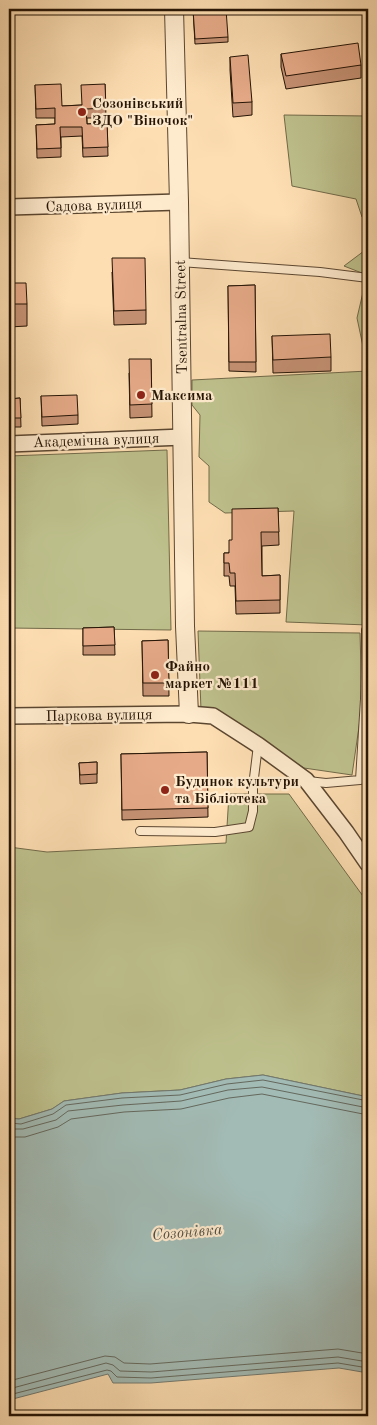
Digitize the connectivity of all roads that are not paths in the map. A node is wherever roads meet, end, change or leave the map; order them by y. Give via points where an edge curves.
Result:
1 (174, 9) edge
2 (179, 202) junction
3 (9, 207) edge
4 (180, 262) junction
5 (368, 278) edge
6 (183, 437) junction
7 (9, 444) edge
8 (368, 630) edge
9 (189, 714) junction
10 (9, 716) edge
11 (258, 745) junction
12 (306, 780) junction
13 (140, 832) dead end
14 (368, 864) edge

1 - 2 street, Tsentralna Street
2 - 3 street, Садова вулиця
2 - 4 street, Tsentralna Street
4 - 5 lane
4 - 6 street, Tsentralna Street
6 - 7 street, Академічна вулиця
6 - 9 street, Tsentralna Street
8 - 12 lane via 360,780 326,783
9 - 10 street, Паркова вулиця
9 - 11 street, Паркова вулиця via 213,716
11 - 12 street, Паркова вулиця
11 - 13 lane via 249,827 215,832
12 - 14 street, Паркова вулиця

